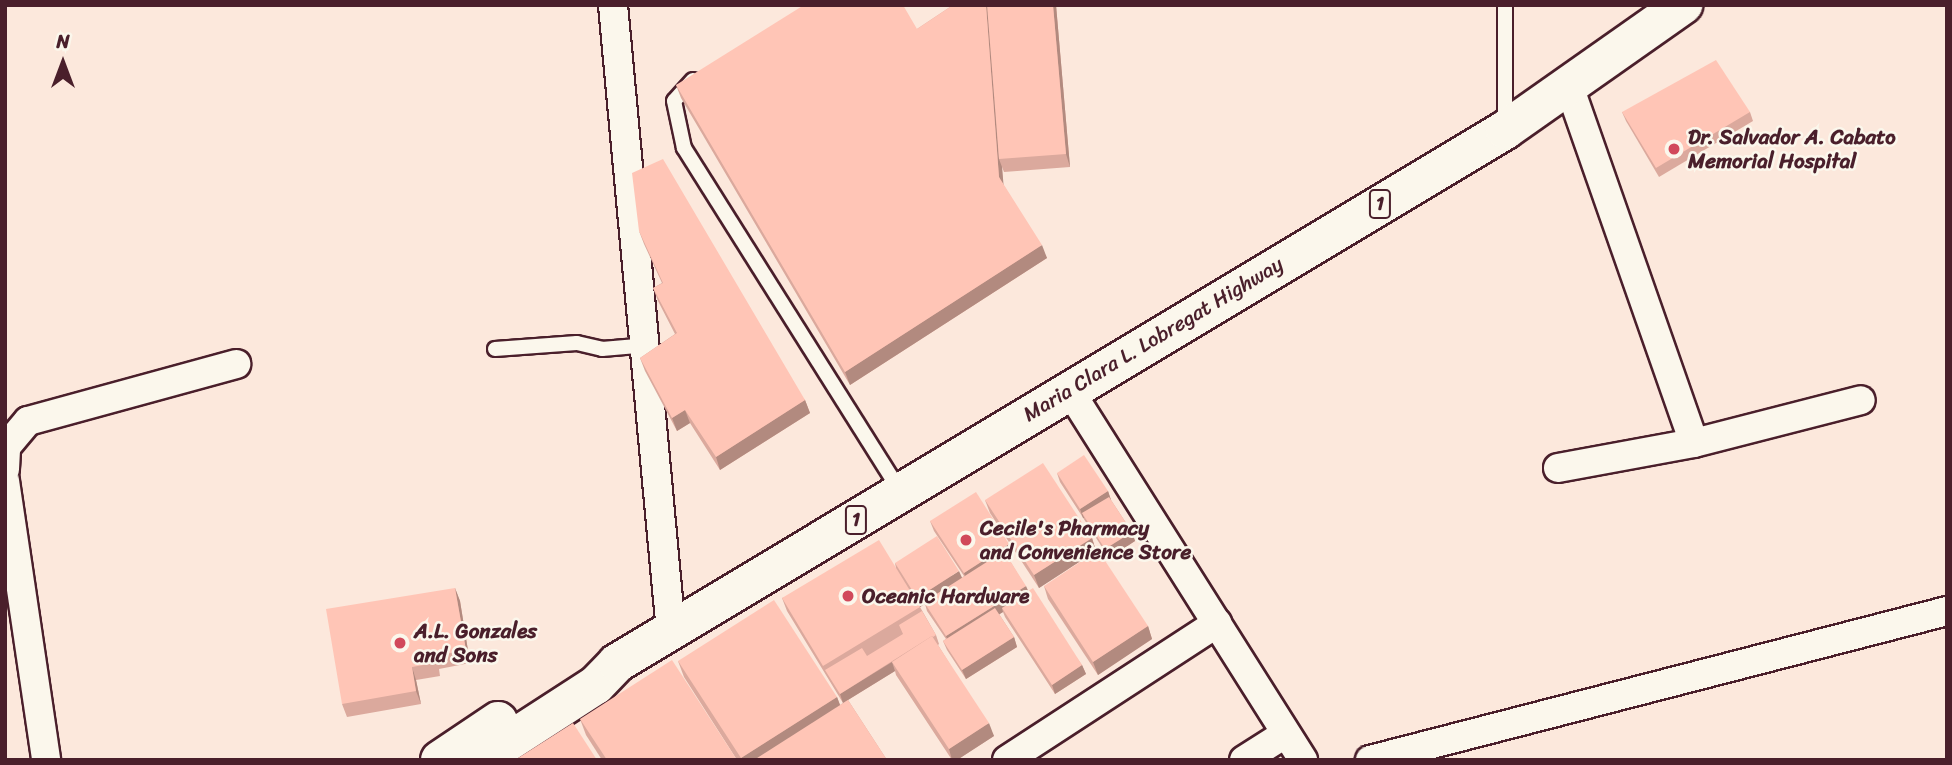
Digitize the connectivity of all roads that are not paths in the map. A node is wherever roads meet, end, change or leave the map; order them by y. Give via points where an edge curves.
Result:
1 (613, 5) edge
2 (1506, 5) edge
3 (1683, 5) edge
4 (709, 70) edge
5 (1569, 86) junction
6 (1505, 130) junction
7 (640, 346) junction
8 (495, 349) dead end
9 (236, 364) dead end
10 (1068, 388) junction
11 (1861, 400) dead end
12 (1694, 443) junction
13 (1558, 468) dead end
14 (5, 469) edge
15 (5, 481) edge
16 (902, 493) junction
17 (1947, 611) edge
18 (1217, 623) junction
19 (643, 648) junction
20 (1285, 734) junction
21 (46, 760) edge
22 (440, 760) edge
23 (480, 760) edge
24 (1007, 760) edge
25 (1244, 760) edge
26 (1303, 760) edge
27 (1370, 760) edge

1 - 7 street
2 - 6 lane
3 - 5 highway, Maria Clara L. Lobregat Highway / 1
4 - 16 lane via 674,101 676,131
5 - 6 highway, Maria Clara L. Lobregat Highway / 1
5 - 12 street
6 - 10 highway, Maria Clara L. Lobregat Highway / 1
7 - 8 lane via 602,349 577,342
7 - 19 street
9 - 14 street via 27,421 6,447
10 - 16 highway, Maria Clara L. Lobregat Highway / 1
10 - 18 street
11 - 12 street
12 - 13 street
15 - 21 street
16 - 19 highway, Maria Clara L. Lobregat Highway / 1
17 - 27 street
18 - 20 street
18 - 24 street
19 - 22 highway, Maria Clara L. Lobregat Highway via 583,666
19 - 23 highway, Maria Clara L. Lobregat Highway via 596,685
20 - 25 street
20 - 26 street

